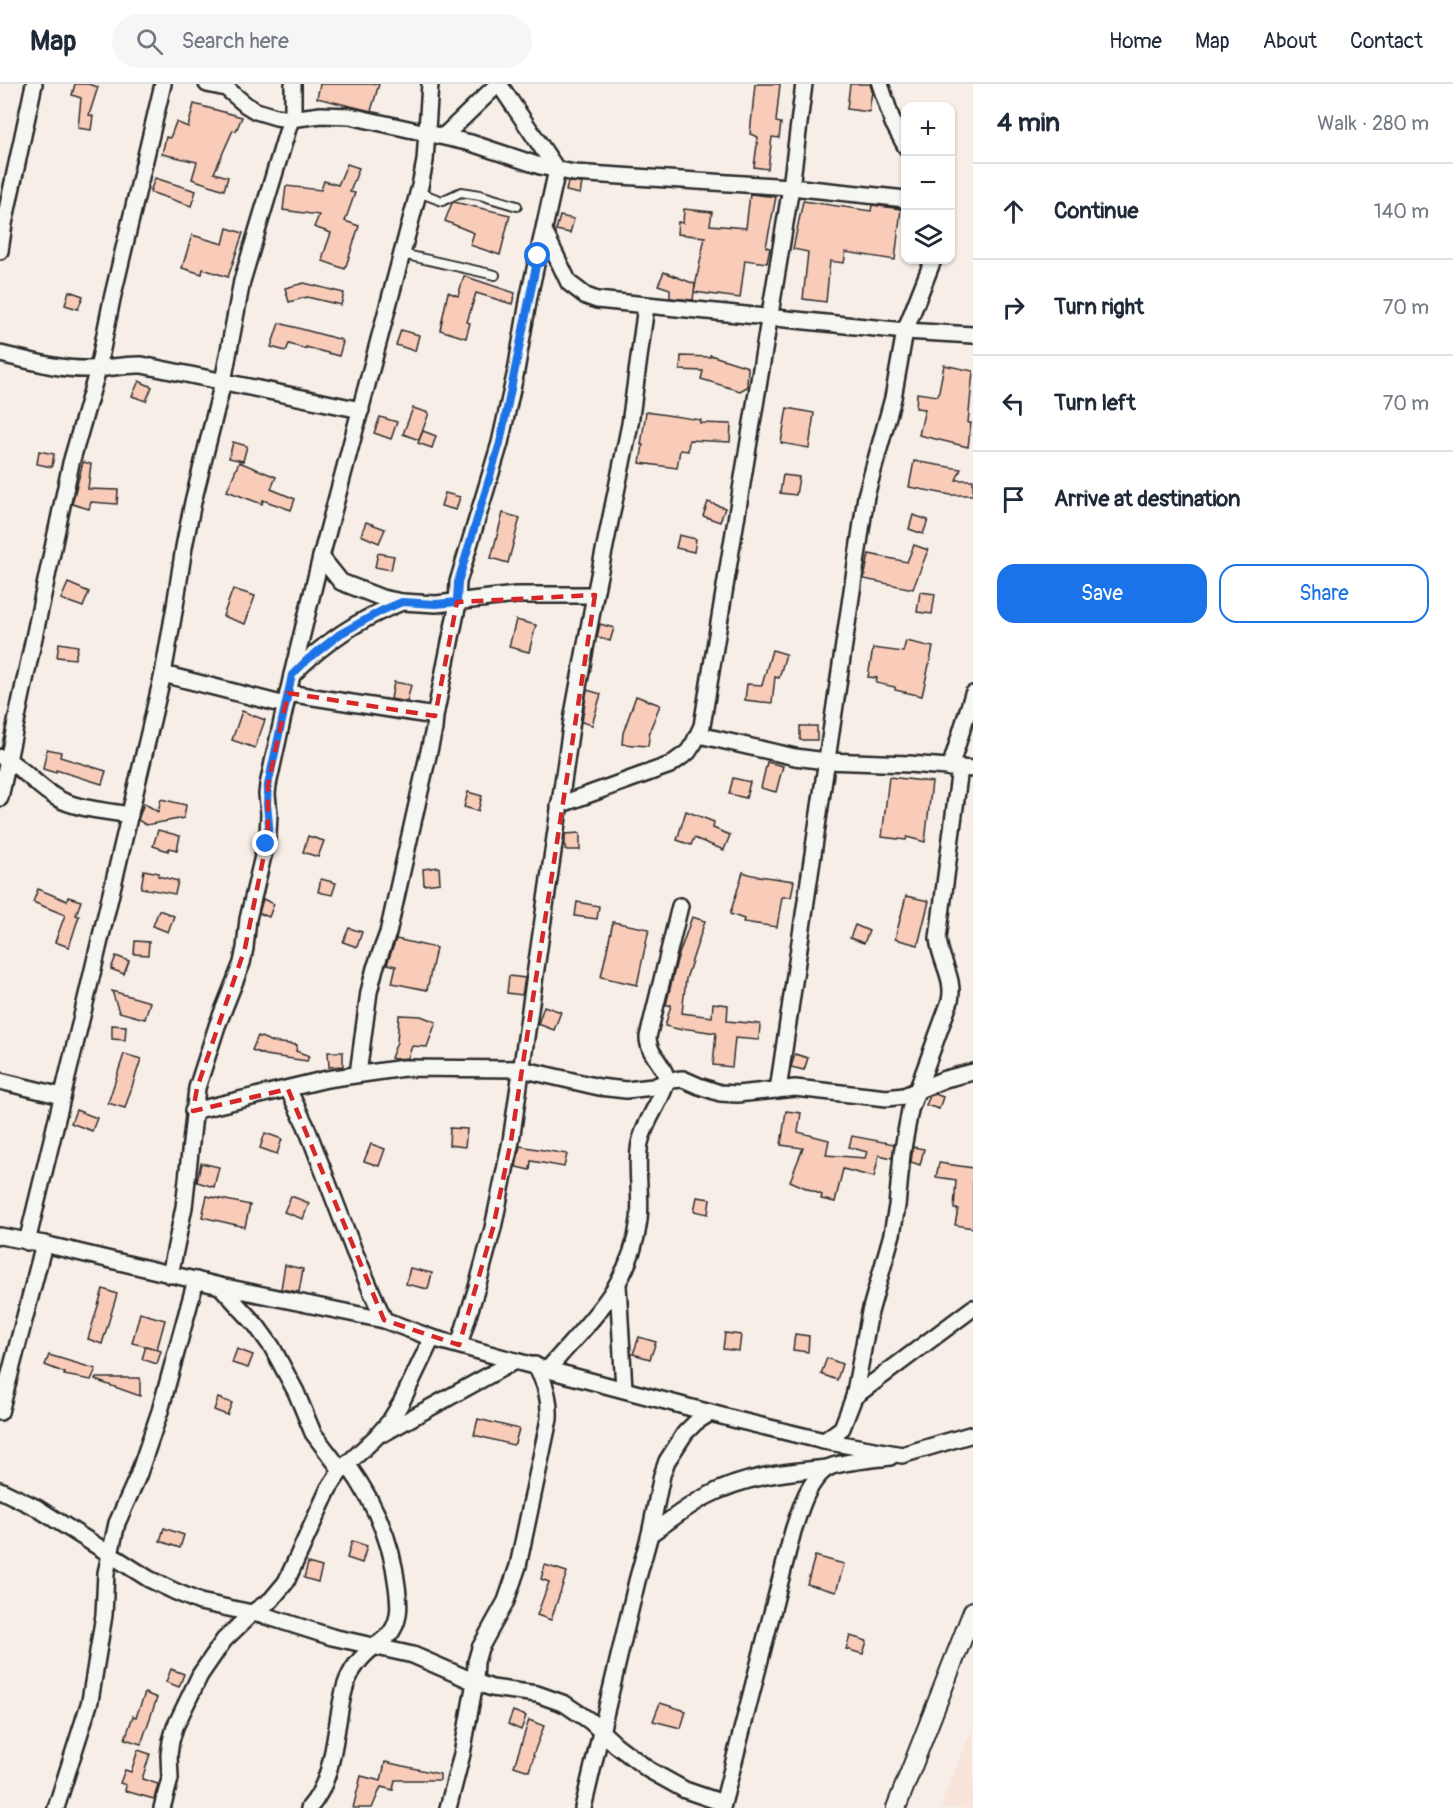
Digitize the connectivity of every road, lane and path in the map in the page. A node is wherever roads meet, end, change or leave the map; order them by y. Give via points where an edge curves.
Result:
1 (34, 84) edge
2 (163, 84) edge
3 (207, 84) edge
4 (293, 84) edge
5 (430, 84) edge
6 (499, 84) edge
7 (804, 84) edge
8 (880, 84) edge
9 (290, 119) junction
10 (427, 132) junction
11 (444, 136) junction
12 (901, 138) edge
13 (557, 170) junction
14 (791, 187) junction
15 (418, 192) junction
16 (901, 198) edge
17 (517, 206) dead end
18 (544, 231) junction
19 (0, 252) edge
20 (402, 255) junction
21 (931, 264) edge
22 (495, 275) dead end
23 (646, 306) junction
24 (770, 317) junction
25 (905, 331) junction
26 (973, 335) edge
27 (0, 354) edge
28 (98, 369) junction
29 (223, 382) junction
30 (361, 410) junction
31 (321, 557) junction
32 (595, 595) junction
33 (402, 602) junction
34 (457, 602) junction
35 (163, 674) junction
36 (292, 675) junction
37 (973, 694) edge
38 (287, 699) junction
39 (435, 716) junction
40 (699, 735) junction
41 (4, 758) edge
42 (826, 761) junction
43 (961, 768) edge
44 (0, 798) edge
45 (559, 805) junction
46 (130, 815) junction
47 (680, 906) dead end
48 (521, 1070) junction
49 (973, 1072) edge
50 (358, 1074) junction
51 (0, 1081) edge
52 (666, 1083) junction
53 (288, 1089) junction
54 (778, 1090) junction
55 (916, 1093) junction
56 (63, 1096) junction
57 (193, 1112) junction
58 (0, 1236) edge
59 (27, 1242) junction
60 (44, 1244) junction
61 (170, 1275) junction
62 (196, 1281) junction
63 (618, 1285) junction
64 (220, 1286) junction
65 (973, 1308) edge
66 (384, 1320) junction
67 (432, 1338) junction
68 (459, 1345) junction
69 (515, 1361) junction
70 (541, 1367) junction
71 (624, 1389) junction
72 (854, 1397) junction
73 (0, 1412) edge
74 (710, 1413) junction
75 (973, 1434) edge
76 (376, 1437) junction
77 (824, 1441) junction
78 (902, 1455) junction
79 (344, 1467) junction
80 (828, 1468) junction
81 (0, 1490) edge
82 (650, 1534) junction
83 (110, 1555) junction
84 (973, 1611) edge
85 (252, 1613) junction
86 (375, 1646) junction
87 (475, 1682) junction
88 (601, 1731) junction
89 (722, 1806) edge
90 (56, 1808) edge
91 (162, 1808) edge
92 (309, 1808) edge
93 (448, 1808) edge
94 (583, 1808) edge
95 (896, 1808) edge

1 - 19 street
2 - 28 street
3 - 9 street via 226,88 256,111
4 - 9 street
5 - 10 street
6 - 11 street
6 - 13 street
7 - 14 street
8 - 12 street
9 - 10 street via 350,116
9 - 29 street via 242,281
10 - 11 street
10 - 15 street
11 - 13 street
13 - 14 street
13 - 18 street
14 - 16 street
14 - 24 street
15 - 17 lane via 442,201 461,192
15 - 20 street
18 - 23 street via 569,283 577,291 597,300
18 - 34 street via 502,434 458,582
20 - 22 lane
20 - 30 street
21 - 25 street
23 - 24 street
23 - 32 street via 630,424
24 - 25 street
24 - 40 street
25 - 26 street
25 - 42 street via 893,398 862,520
27 - 28 street via 67,368
28 - 29 street via 142,365
28 - 41 street via 71,464
29 - 30 street
29 - 35 street via 188,525
30 - 31 street
31 - 33 street via 341,582
31 - 36 street
32 - 34 street via 516,596
32 - 45 street
33 - 34 street
33 - 36 street via 340,634
34 - 39 street
35 - 38 street
35 - 46 street
36 - 38 street
37 - 43 street
38 - 39 street
38 - 57 street via 268,785 268,834 242,963 206,1057
39 - 50 street via 388,933 369,992
40 - 42 street
40 - 45 street via 688,752 670,765
41 - 44 street
41 - 46 street via 59,799
42 - 43 street
42 - 54 street
43 - 55 street via 938,938 952,993
45 - 48 street
46 - 56 street
47 - 52 street via 648,1037 650,1050 667,1076
48 - 50 street via 430,1067
48 - 52 street via 613,1089 640,1089
48 - 68 street via 503,1185
49 - 55 street via 945,1079
50 - 53 street
51 - 56 street
52 - 54 street via 684,1079 710,1090 736,1094
52 - 63 street via 643,1130 638,1163 637,1234
53 - 57 street
53 - 66 street
54 - 55 street via 795,1088 887,1098
55 - 72 street via 906,1131 892,1234 865,1334
56 - 59 street
57 - 61 street via 184,1207
58 - 59 street
59 - 60 street
60 - 61 street
60 - 73 street
61 - 62 street
62 - 64 street
62 - 83 street via 160,1411 117,1523
63 - 70 street
63 - 71 street
64 - 66 street
64 - 79 street via 272,1347 313,1433
65 - 72 street
66 - 67 street
67 - 68 street
67 - 76 street via 401,1403
68 - 69 street
69 - 70 street
69 - 76 street
70 - 71 street
70 - 87 street via 549,1419 518,1566 506,1601 480,1648
71 - 74 street
72 - 77 street via 842,1428
74 - 77 street
74 - 82 street via 684,1433 667,1461
75 - 78 street
76 - 79 street
77 - 78 street
78 - 80 street
79 - 85 street via 329,1488 286,1582 271,1600
79 - 86 street via 364,1489 378,1516 396,1575 399,1615 391,1632
80 - 82 street via 738,1482 704,1497
80 - 89 street via 814,1480 793,1531
81 - 83 street via 37,1508
82 - 88 street
83 - 85 street via 174,1591 213,1606
83 - 90 street via 90,1701
84 - 95 street
85 - 86 street
85 - 91 street via 211,1657 175,1727 169,1755 170,1779
86 - 87 street via 413,1655
86 - 92 street via 346,1682 325,1782
87 - 88 street via 551,1698 578,1712
87 - 93 street
88 - 89 street via 658,1776
88 - 94 street

